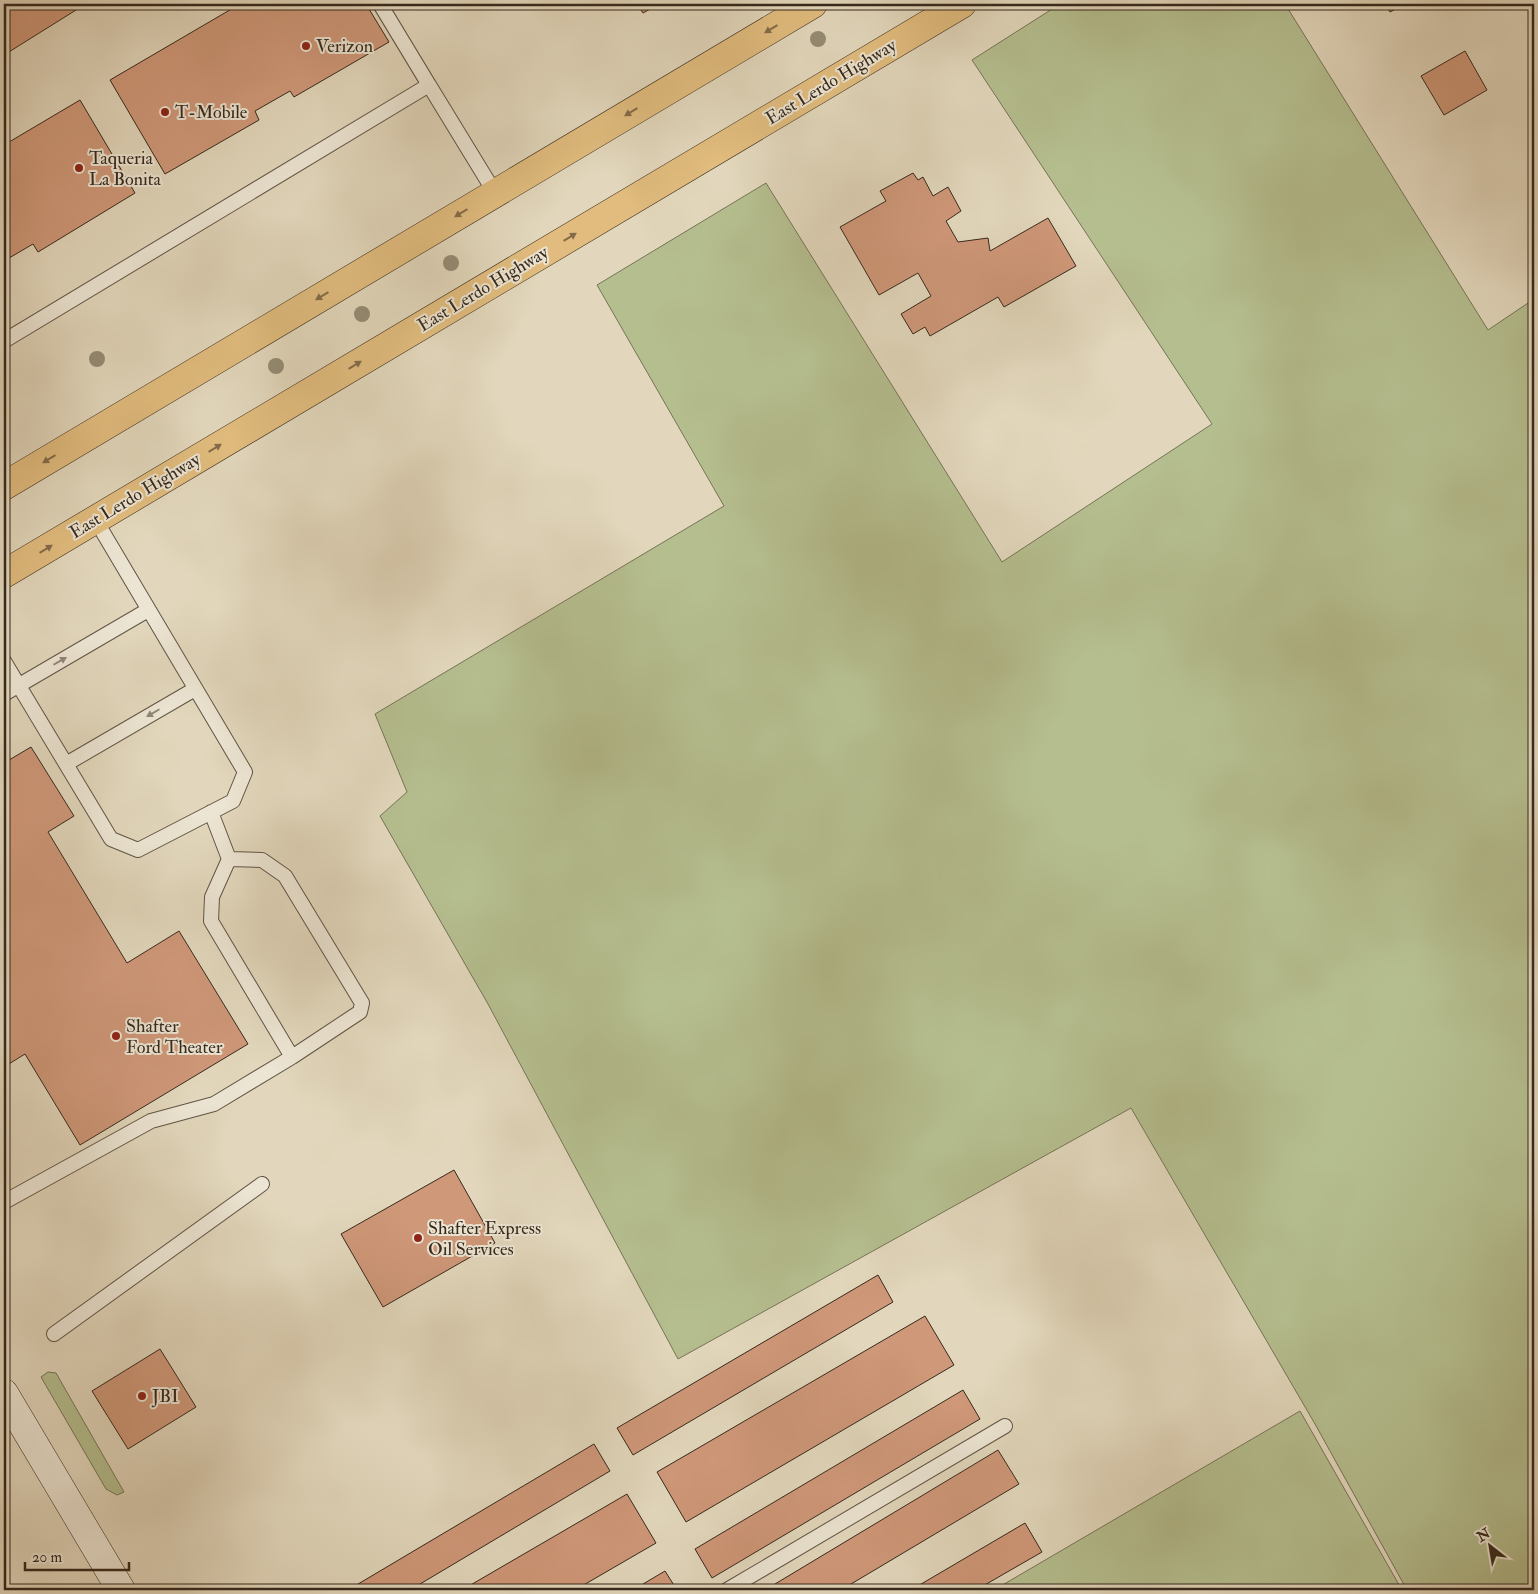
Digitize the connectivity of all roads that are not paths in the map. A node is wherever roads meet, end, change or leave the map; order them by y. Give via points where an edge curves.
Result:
1 (380, 4) edge
2 (813, 4) edge
3 (962, 4) edge
4 (429, 85) junction
5 (495, 193) junction
6 (4, 341) edge
7 (4, 486) edge
8 (95, 519) junction
9 (4, 574) edge
10 (148, 610) junction
11 (4, 661) edge
12 (18, 685) junction
13 (195, 689) junction
14 (4, 694) edge
15 (66, 764) junction
16 (210, 812) junction
17 (229, 859) junction
18 (292, 1057) junction
19 (262, 1184) dead end
20 (5, 1198) edge
21 (54, 1334) dead end
22 (4, 1393) edge
23 (1005, 1426) dead end
24 (121, 1590) edge
25 (727, 1590) edge

1 - 4 lane
2 -> 5 main road
8 -> 3 main road, East Lerdo Highway
4 - 5 lane
4 - 6 lane
5 -> 7 main road
9 -> 8 main road, East Lerdo Highway
8 - 10 lane
12 -> 10 lane
10 - 13 lane
11 - 12 lane
12 - 14 lane
12 - 15 lane
13 -> 15 lane
13 - 16 lane via 245,772 233,801
15 - 16 lane via 111,838 138,850
16 - 17 lane
17 - 18 lane via 212,897 210,921
17 - 18 lane via 262,860 285,876 362,1002 360,1012
18 - 20 lane via 214,1104 151,1121
19 - 21 lane
22 - 24 main road
23 - 25 lane

